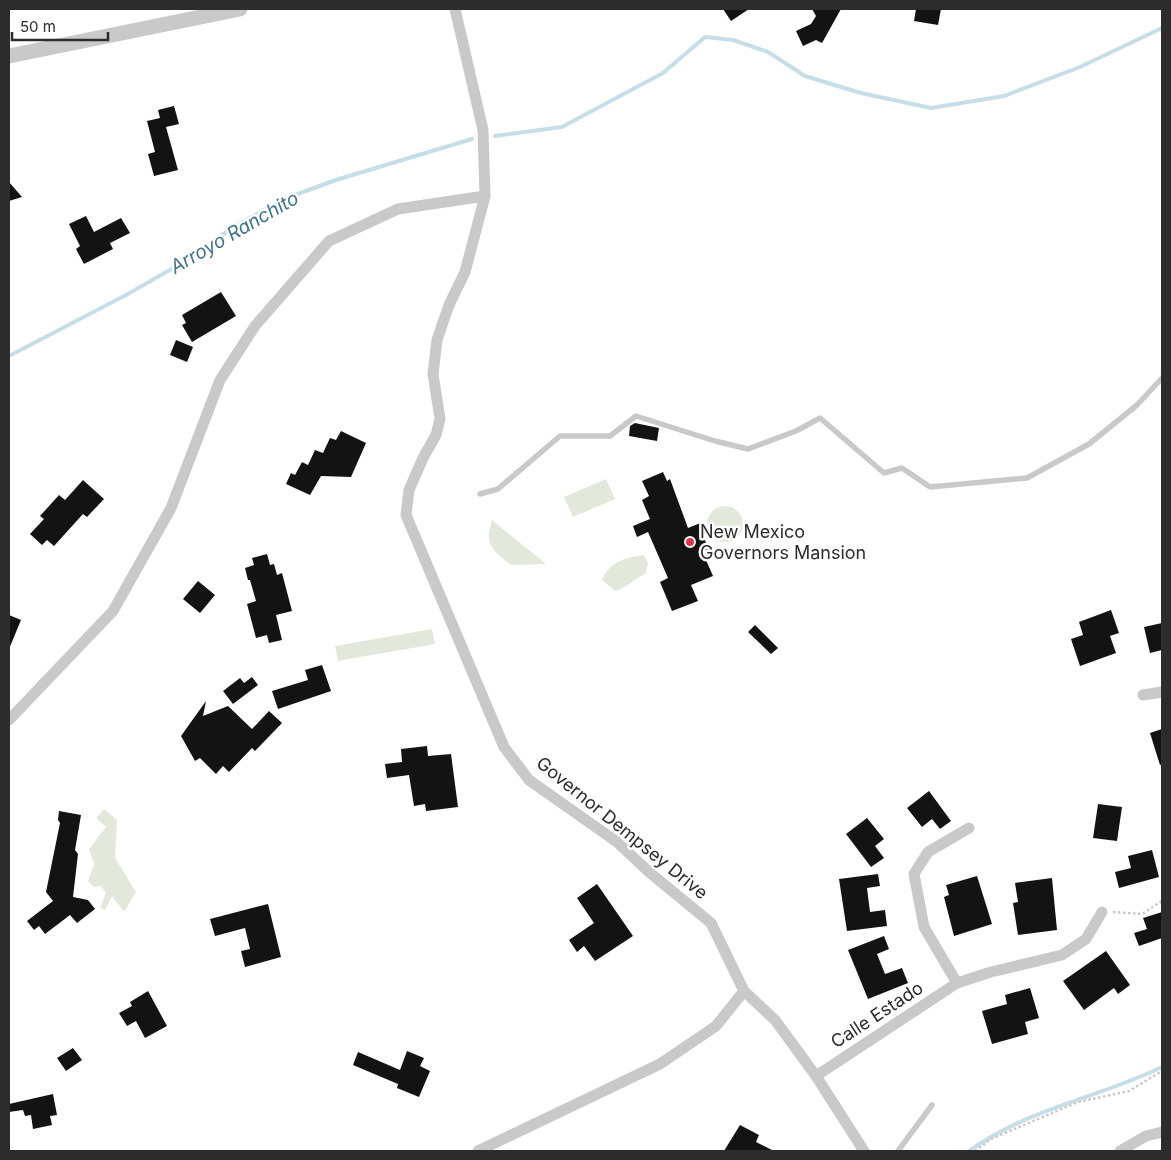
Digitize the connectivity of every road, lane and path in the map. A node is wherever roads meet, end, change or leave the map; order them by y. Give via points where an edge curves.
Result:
1 (240, 9) edge
2 (455, 9) edge
3 (9, 56) edge
4 (485, 196) junction
5 (1162, 378) edge
6 (480, 494) dead end
7 (1162, 692) edge
8 (1143, 695) dead end
9 (9, 720) edge
10 (969, 828) dead end
11 (1162, 901) edge
12 (1102, 912) joint
13 (957, 983) junction
14 (744, 991) junction
15 (1162, 1071) edge
16 (816, 1076) junction
17 (932, 1105) dead end
18 (1162, 1132) edge
19 (478, 1151) edge
20 (864, 1151) edge
21 (898, 1151) edge
22 (975, 1151) edge
23 (1120, 1151) edge

1 - 3 street
2 - 4 street, Governor Dempsey Drive via 483,130
4 - 9 street via 398,209 329,241 255,326 220,380 171,508 113,611
4 - 14 street, Governor Dempsey Drive via 465,272 437,340 433,374 440,419 436,435 409,490 406,515 504,747 529,780 617,842 711,923
5 - 6 lane via 1137,405 1089,444 1027,478 930,488 902,468 884,473 820,418 748,449 636,416 610,436 560,436 498,489
7 - 8 street
10 - 13 street via 928,852 914,874 924,927
11 - 12 path via 1142,914
12 - 13 street, Calle Estado via 1086,939 1062,955
13 - 16 street, Calle Estado
14 - 16 street via 775,1020
14 - 19 street via 716,1026 660,1064
15 - 22 path via 1129,1091 1078,1102 991,1139
16 - 20 street
17 - 21 lane
18 - 23 street via 1146,1136

